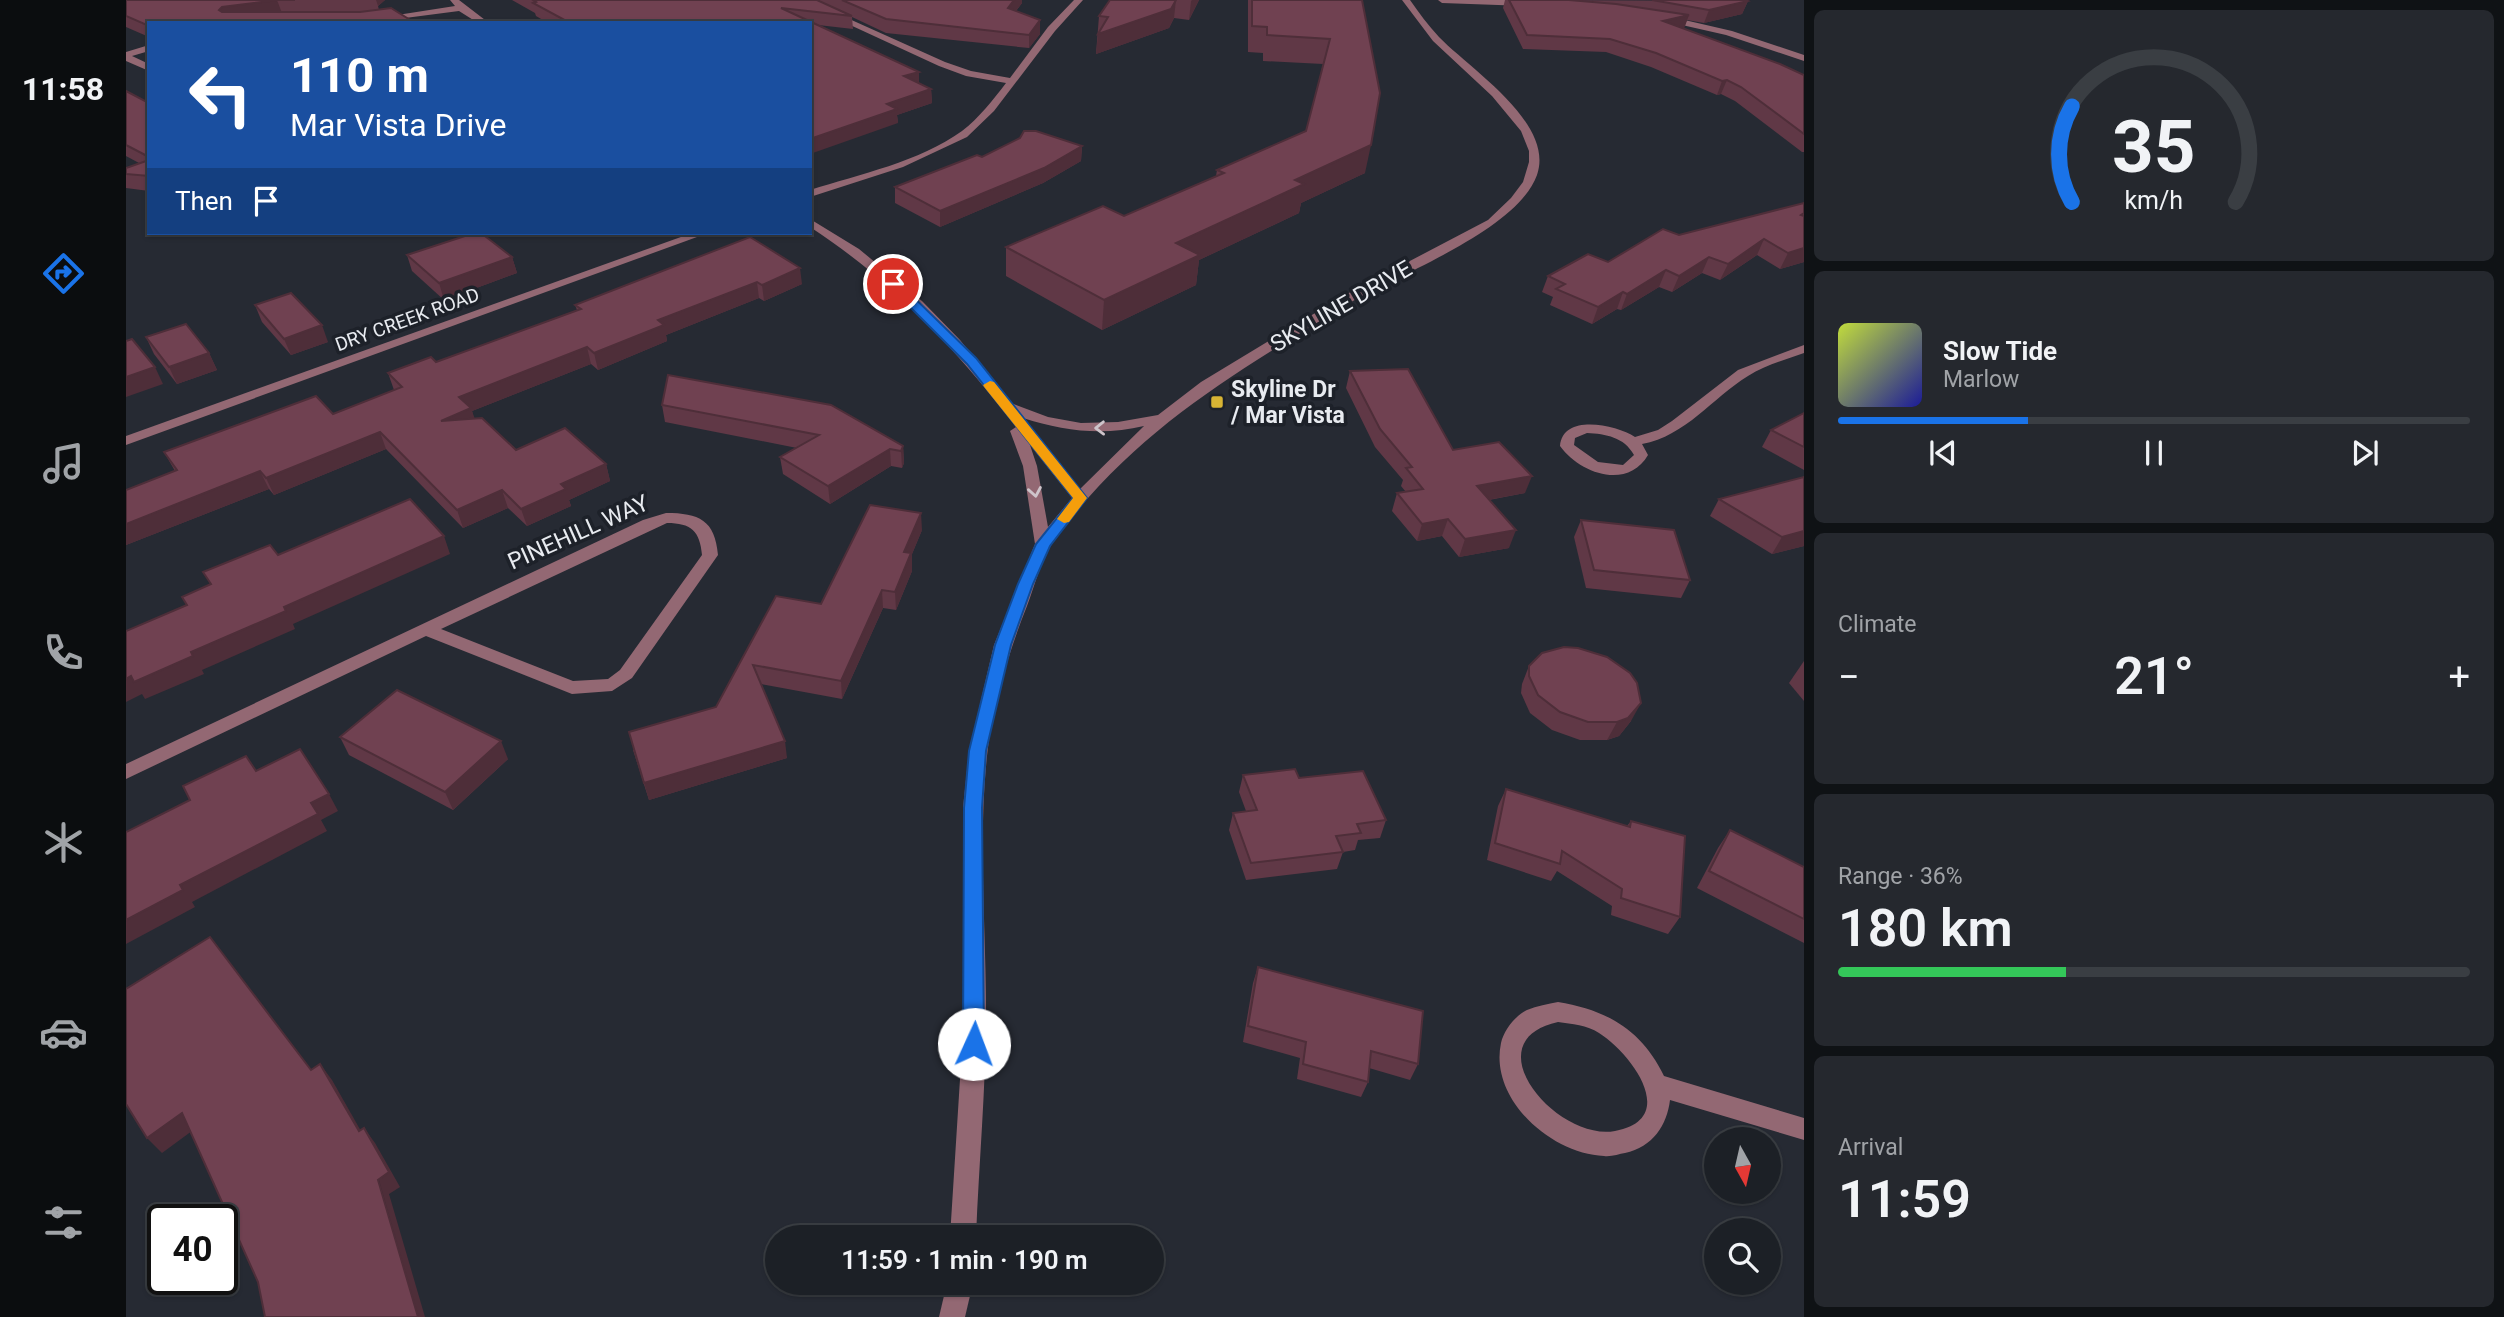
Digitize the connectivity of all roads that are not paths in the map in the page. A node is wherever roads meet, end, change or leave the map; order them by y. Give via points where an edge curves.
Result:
1 (454, 0) edge
2 (800, 0) edge
3 (1064, 0) edge
4 (1079, 0) edge
5 (1406, 0) edge
6 (1442, 0) edge
7 (1537, 4) edge
8 (461, 8) junction
9 (1655, 16) edge
10 (1058, 18) junction
11 (377, 19) edge
12 (482, 21) edge
13 (147, 49) edge
14 (126, 56) edge
15 (1804, 58) edge
16 (147, 67) edge
17 (1011, 80) junction
18 (812, 193) edge
19 (812, 223) edge
20 (696, 235) edge
21 (1804, 349) edge
22 (1005, 405) junction
23 (1167, 416) junction
24 (126, 441) edge
25 (1632, 442) dead end
26 (1080, 498) junction
27 (1043, 544) junction
28 (425, 629) junction
29 (126, 772) edge
30 (1658, 1085) junction
31 (1804, 1129) edge
32 (964, 1225) edge
33 (957, 1295) edge
34 (952, 1317) edge

1 - 8 street
2 - 17 street via 942,65
3 - 10 street
4 - 10 street
5 - 23 street, SKYLINE DRIVE via 1434,38 1494,92 1524,130 1534,152 1525,189 1492,222 1349,298 1206,385
6 - 7 street
8 - 11 street
8 - 12 street
9 - 15 street via 1729,33
10 - 17 street
13 - 14 street
14 - 16 street
17 - 18 street via 976,125 952,142
19 - 22 street via 860,256 933,321
20 - 24 street, DRY CREEK ROAD
21 - 25 street via 1742,374 1663,434
23 -> 22 street via 1130,426 1093,428 1032,418
22 - 26 street
22 -> 27 street via 1030,466
23 - 26 street, SKYLINE DRIVE
26 - 27 street, SKYLINE DRIVE
27 - 32 street, SKYLINE DRIVE via 1003,645 978,751 973,808 975,1016
28 - 28 street, PINEHILL WAY via 649,524 683,518 702,525 709,537 709,555 626,674 612,685 572,688
28 - 29 street, PINEHILL WAY
30 - 30 street via 1630,1042 1608,1025 1558,1012 1534,1018 1516,1033 1510,1055 1513,1081 1529,1107 1556,1130 1589,1143 1620,1145 1645,1133 1658,1113
30 - 31 street
33 - 34 street

